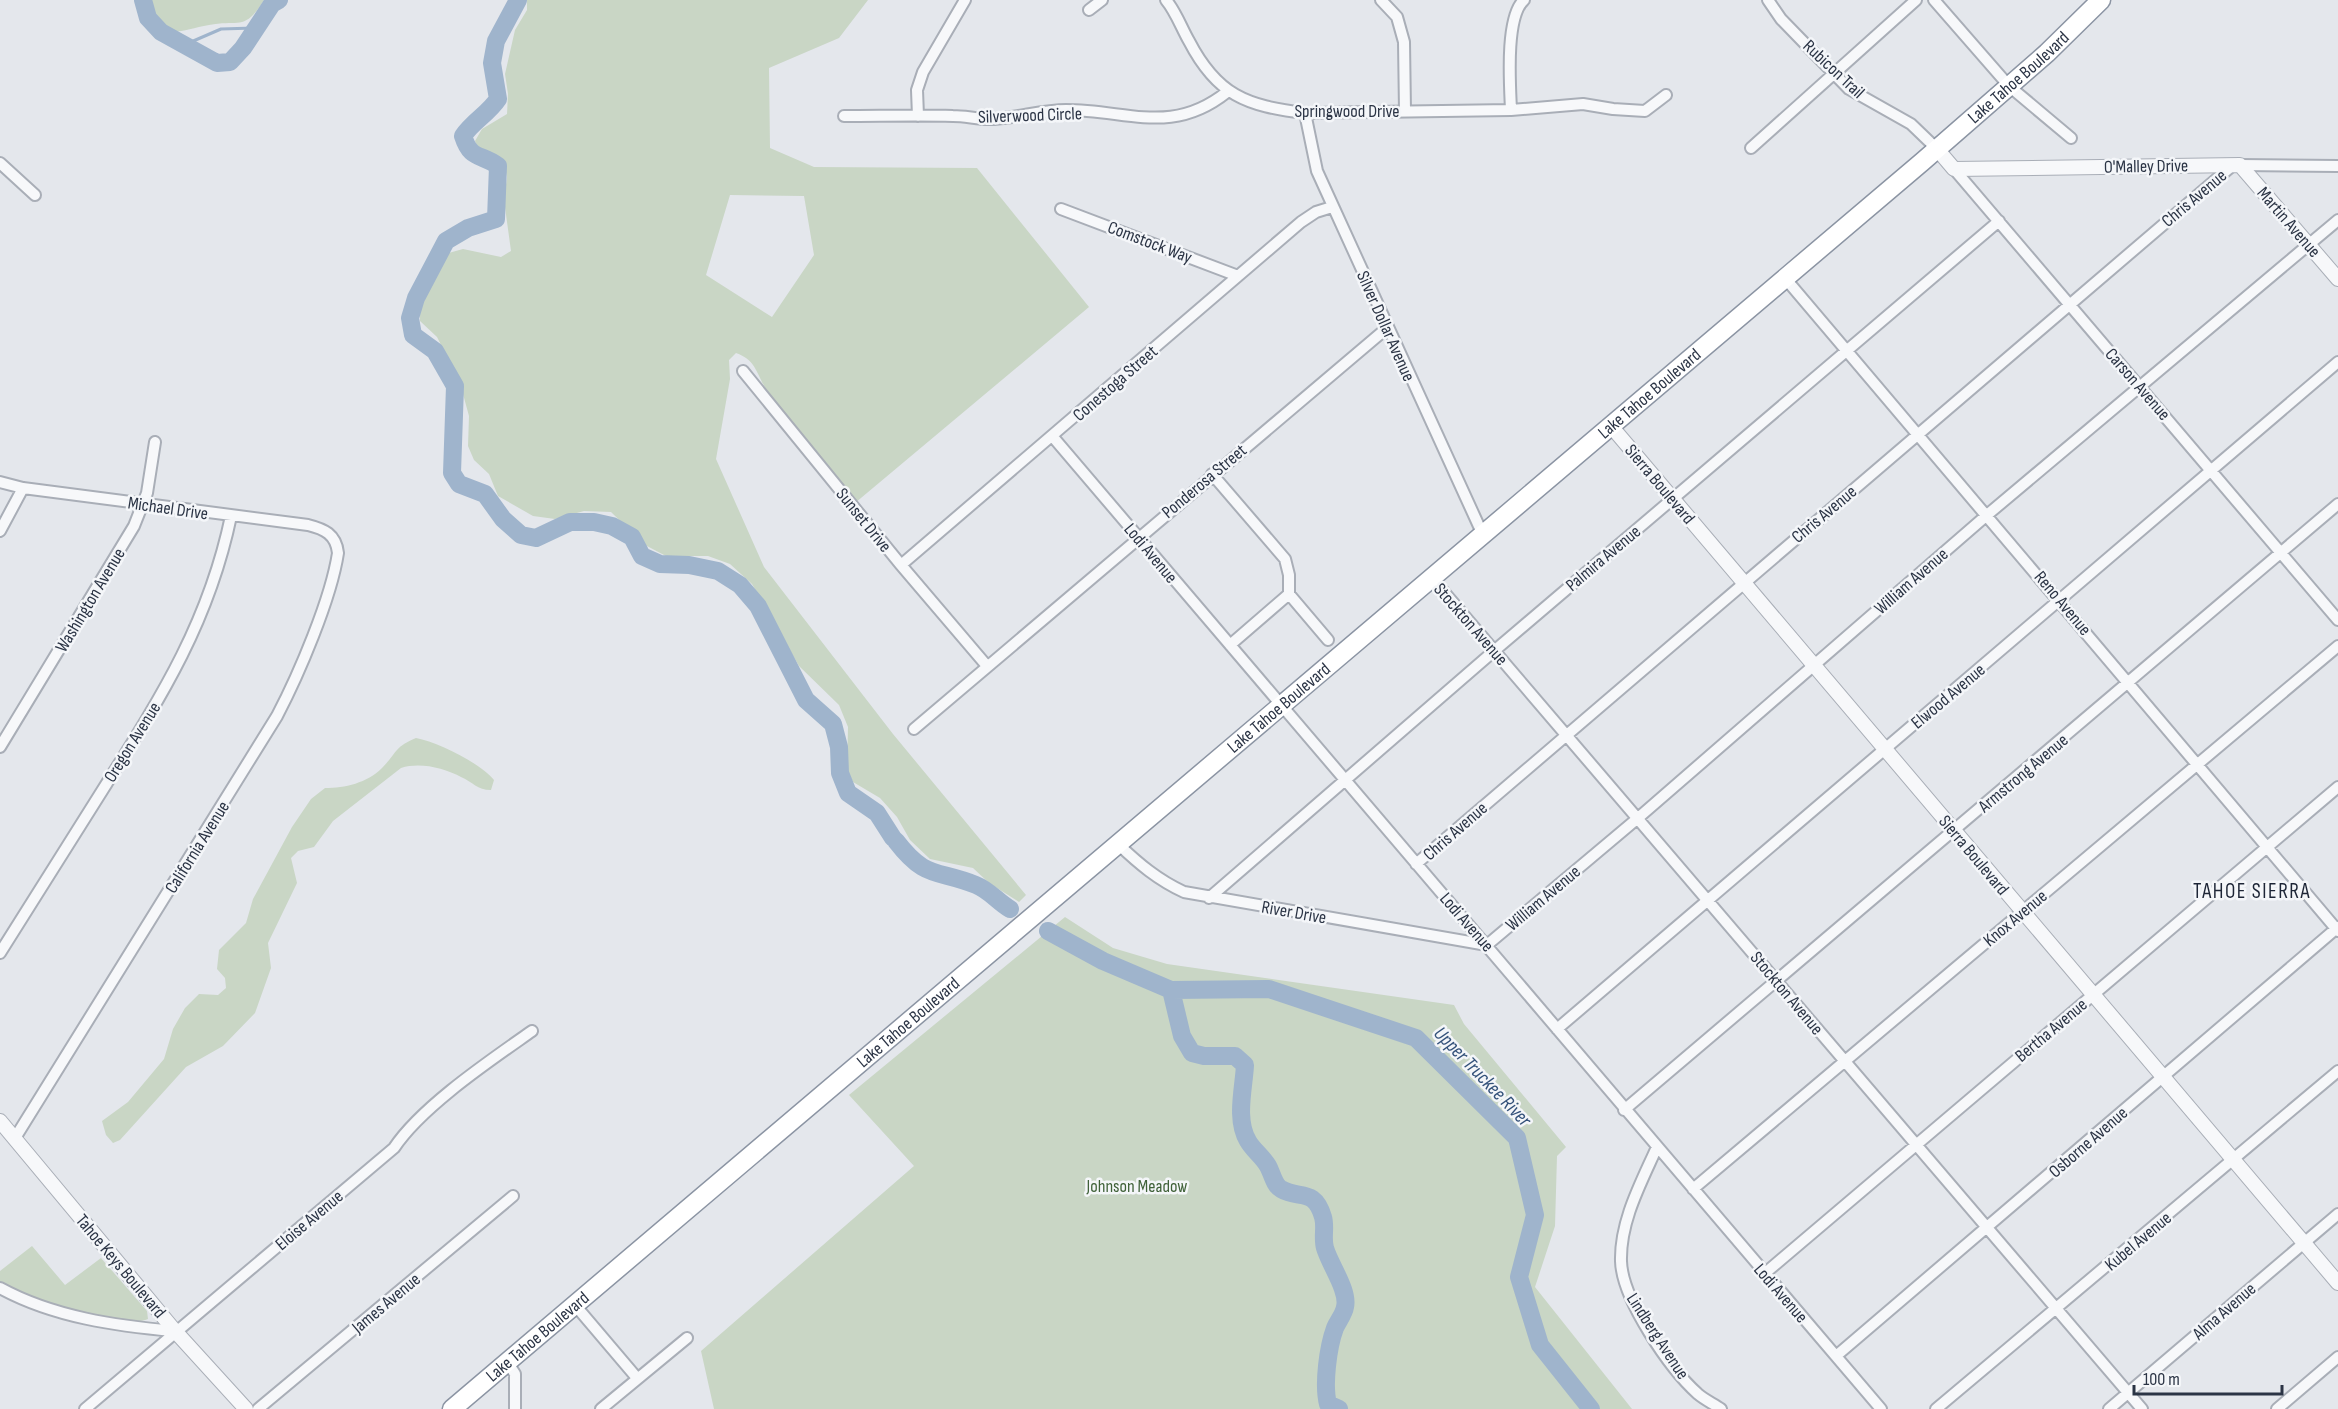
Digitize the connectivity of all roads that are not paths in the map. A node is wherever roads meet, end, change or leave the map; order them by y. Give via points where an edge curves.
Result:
1 (965, 0) edge
2 (1102, 0) edge
3 (1381, 0) edge
4 (1524, 0) edge
5 (1768, 0) edge
6 (1916, 0) edge
7 (1934, 0) edge
8 (2101, 0) edge
9 (1172, 2) edge
10 (1089, 10) dead end
11 (1835, 72) junction
12 (2009, 86) junction
13 (1227, 92) junction
14 (1666, 94) dead end
15 (1510, 110) junction
16 (1405, 111) junction
17 (1305, 113) junction
18 (844, 116) dead end
19 (918, 116) junction
20 (2071, 138) dead end
21 (1751, 148) dead end
22 (1937, 149) junction
23 (0, 163) edge
24 (2237, 165) junction
25 (2338, 166) edge
26 (1954, 169) junction
27 (35, 195) dead end
28 (1332, 207) junction
29 (1061, 209) dead end
30 (2338, 220) edge
31 (1999, 221) junction
32 (2308, 245) junction
33 (1238, 276) junction
34 (1785, 278) junction
35 (2338, 279) edge
36 (2069, 303) junction
37 (1387, 328) junction
38 (1849, 350) junction
39 (2338, 362) edge
40 (743, 371) dead end
41 (2140, 386) junction
42 (1611, 426) junction
43 (1919, 434) junction
44 (1053, 436) junction
45 (155, 442) dead end
46 (2211, 470) junction
47 (1212, 474) junction
48 (0, 482) edge
49 (23, 488) junction
50 (1673, 499) junction
51 (2338, 504) edge
52 (143, 505) junction
53 (1988, 515) junction
54 (231, 516) junction
55 (0, 531) edge
56 (1483, 535) junction
57 (1137, 537) junction
58 (334, 538) joint
59 (2281, 552) junction
60 (900, 565) junction
61 (1432, 578) junction
62 (1744, 582) junction
63 (1289, 594) junction
64 (2061, 601) junction
65 (2338, 620) edge
66 (1328, 640) dead end
67 (1230, 645) junction
68 (2338, 646) edge
69 (1494, 651) junction
70 (1814, 665) junction
71 (987, 666) junction
72 (2130, 682) junction
73 (1282, 706) junction
74 (914, 729) dead end
75 (1567, 734) junction
76 (0, 747) edge
77 (1886, 749) junction
78 (2196, 764) junction
79 (1346, 782) junction
80 (2338, 787) edge
81 (1638, 818) junction
82 (1954, 831) junction
83 (1118, 844) junction
84 (2267, 846) junction
85 (1416, 864) junction
86 (1209, 898) junction
87 (1708, 900) junction
88 (2022, 912) junction
89 (2337, 929) edge
90 (1487, 945) junction
91 (0, 953) edge
92 (1777, 980) junction
93 (2092, 996) junction
94 (1557, 1029) junction
95 (532, 1031) dead end
96 (1844, 1062) junction
97 (2338, 1071) edge
98 (2163, 1077) junction
99 (1624, 1110) junction
100 (0, 1120) edge
101 (15, 1138) junction
102 (1917, 1144) junction
103 (1657, 1147) junction
104 (2233, 1160) junction
105 (1693, 1189) junction
106 (513, 1196) dead end
107 (2338, 1214) edge
108 (1988, 1228) junction
109 (2304, 1243) junction
110 (1764, 1274) junction
111 (2338, 1283) edge
112 (0, 1288) edge
113 (575, 1305) junction
114 (2057, 1309) junction
115 (176, 1331) junction
116 (687, 1338) dead end
117 (1836, 1356) junction
118 (2338, 1357) edge
119 (508, 1363) junction
120 (637, 1378) junction
121 (2128, 1393) junction
122 (604, 1408) edge
123 (85, 1409) edge
124 (246, 1409) edge
125 (258, 1409) edge
126 (452, 1409) edge
127 (516, 1409) edge
128 (1721, 1409) edge
129 (1881, 1409) edge
130 (1936, 1409) edge
131 (2109, 1409) edge
132 (2142, 1409) edge
133 (2277, 1409) edge

1 - 19 street via 923,72 917,90
2 - 10 street
3 - 16 street via 1397,17 1404,42
4 - 15 street via 1513,26
5 - 11 street, Rubicon Trail via 1781,19
6 - 11 street
7 - 12 street
8 - 12 highway, Lake Tahoe Boulevard
9 - 13 street, Springwood Drive via 1204,69
11 - 21 street
11 - 22 street, Rubicon Trail via 1849,89 1911,124
12 - 20 street
12 - 22 highway, Lake Tahoe Boulevard
13 - 17 street, Springwood Drive via 1251,104
13 - 19 street, Silverwood Circle via 1208,107 1185,115 1161,117 1069,110 991,119
14 - 15 street, Springwood Drive via 1645,111 1583,104
15 - 16 street, Springwood Drive
16 - 17 street, Springwood Drive
17 - 28 street, Silver Dollar Avenue via 1317,171
18 - 19 street, Silverwood Circle
22 - 26 street, Carson Avenue
22 - 34 highway, Lake Tahoe Boulevard
23 - 27 street
24 - 25 street, O'Malley Drive
24 - 26 street, O'Malley Drive
24 - 32 street, Martin Avenue
24 - 36 street, Chris Avenue
26 - 31 street, Carson Avenue
28 - 33 street, Conestoga Street via 1301,222
28 - 37 street, Silver Dollar Avenue
29 - 33 street, Comstock Way
30 - 32 street, William Avenue
31 - 36 street, Carson Avenue
31 - 38 street, Palmira Avenue
32 - 35 street, Martin Avenue
32 - 41 street, William Avenue
33 - 44 street, Conestoga Street
34 - 38 street, Reno Avenue
34 - 42 highway, Lake Tahoe Boulevard
36 - 41 street, Carson Avenue
36 - 43 street, Chris Avenue
37 - 47 street, Ponderosa Street
37 - 56 street, Silver Dollar Avenue
38 - 43 street, Reno Avenue
38 - 50 street, Palmira Avenue
39 - 46 street, Elwood Avenue
40 - 60 street, Sunset Drive
41 - 46 street, Carson Avenue
41 - 53 street, William Avenue
42 - 50 street, Sierra Boulevard
42 - 56 highway, Lake Tahoe Boulevard
43 - 53 street, Reno Avenue
43 - 62 street, Chris Avenue
44 - 57 street, Lodi Avenue
44 - 60 street, Conestoga Street
45 - 52 street, Washington Avenue
46 - 59 street, Carson Avenue
46 - 64 street, Elwood Avenue
47 - 57 street, Ponderosa Street
47 - 63 street via 1285,559
48 - 49 street, Michael Drive
49 - 52 street, Michael Drive
49 - 55 street
50 - 62 street, Sierra Boulevard
50 - 69 street, Palmira Avenue
51 - 59 street, Armstrong Avenue
52 - 54 street, Michael Drive
52 - 76 street, Washington Avenue via 125,542
53 - 64 street, Reno Avenue
53 - 70 street, William Avenue
54 - 58 street, Michael Drive via 308,525
54 - 91 street, Oregon Avenue via 212,587 174,674
56 - 61 highway, Lake Tahoe Boulevard
57 - 67 street, Lodi Avenue
57 - 71 street, Ponderosa Street
58 - 101 street, California Avenue via 336,564 292,688
59 - 65 street, Carson Avenue
59 - 72 street, Armstrong Avenue
60 - 71 street, Sunset Drive
61 - 69 street, Stockton Avenue
61 - 73 highway, Lake Tahoe Boulevard
62 - 70 street, Sierra Boulevard
62 - 75 street, Chris Avenue
63 - 66 street
63 - 67 street
64 - 72 street, Reno Avenue
64 - 77 street, Elwood Avenue
67 - 73 street, Lodi Avenue
68 - 78 street, Knox Avenue
69 - 75 street, Stockton Avenue
69 - 79 street, Palmira Avenue
70 - 77 street, Sierra Boulevard
70 - 81 street, William Avenue
71 - 74 street, Ponderosa Street
72 - 78 street, Reno Avenue
72 - 82 street, Armstrong Avenue
73 - 79 street, Lodi Avenue
73 - 83 highway, Lake Tahoe Boulevard
75 - 81 street, Stockton Avenue
75 - 85 street, Chris Avenue
77 - 82 street, Sierra Boulevard
77 - 87 street, Elwood Avenue
78 - 84 street, Reno Avenue
78 - 88 street, Knox Avenue
79 - 85 street, Lodi Avenue
79 - 86 street, Palmira Avenue
80 - 84 street, Bertha Avenue
81 - 87 street, Stockton Avenue
81 - 90 street, William Avenue
82 - 88 street, Sierra Boulevard
82 - 92 street, Armstrong Avenue
83 - 86 street, River Drive via 1162,882
83 - 113 highway, Lake Tahoe Boulevard
84 - 89 street, Reno Avenue
84 - 93 street, Bertha Avenue
85 - 90 street, Lodi Avenue
86 - 90 street, River Drive
87 - 92 street, Stockton Avenue
87 - 94 street, Elwood Avenue
88 - 93 street, Sierra Boulevard
88 - 96 street, Knox Avenue
89 - 98 street, Osborne Avenue
90 - 94 street, Lodi Avenue
92 - 96 street, Stockton Avenue
92 - 99 street, Armstrong Avenue
93 - 98 street, Sierra Boulevard
93 - 102 street, Bertha Avenue
94 - 99 street, Lodi Avenue
95 - 115 street, Eloise Avenue via 488,1061 405,1132 394,1148
96 - 102 street, Stockton Avenue
96 - 105 street, Knox Avenue
97 - 104 street, Kubel Avenue
98 - 104 street, Sierra Boulevard
98 - 108 street, Osborne Avenue
99 - 103 street, Lodi Avenue
100 - 101 street, Tahoe Keys Boulevard
101 - 115 street, Tahoe Keys Boulevard
102 - 108 street, Stockton Avenue
102 - 110 street, Bertha Avenue
103 - 105 street, Lodi Avenue
103 - 128 street, Lindberg Avenue via 1633,1202 1625,1232 1621,1260 1624,1283 1677,1371 1699,1394
104 - 109 street, Sierra Boulevard
104 - 114 street, Kubel Avenue
105 - 110 street, Lodi Avenue
106 - 125 street, James Avenue
107 - 109 street, Alma Avenue
108 - 114 street, Stockton Avenue
108 - 117 street, Osborne Avenue
109 - 111 street, Sierra Boulevard
109 - 121 street, Alma Avenue
110 - 117 street, Lodi Avenue
112 - 115 street via 21,1300 76,1316
113 - 119 highway, Lake Tahoe Boulevard
113 - 120 street
114 - 121 street, Stockton Avenue
114 - 130 street, Kubel Avenue
115 - 123 street, Eloise Avenue
115 - 124 street, Tahoe Keys Boulevard
116 - 120 street
117 - 129 street, Lodi Avenue
118 - 133 street
119 - 126 highway, Lake Tahoe Boulevard
119 - 127 street via 515,1374
120 - 122 street
121 - 131 street, Alma Avenue
121 - 132 street, Stockton Avenue

